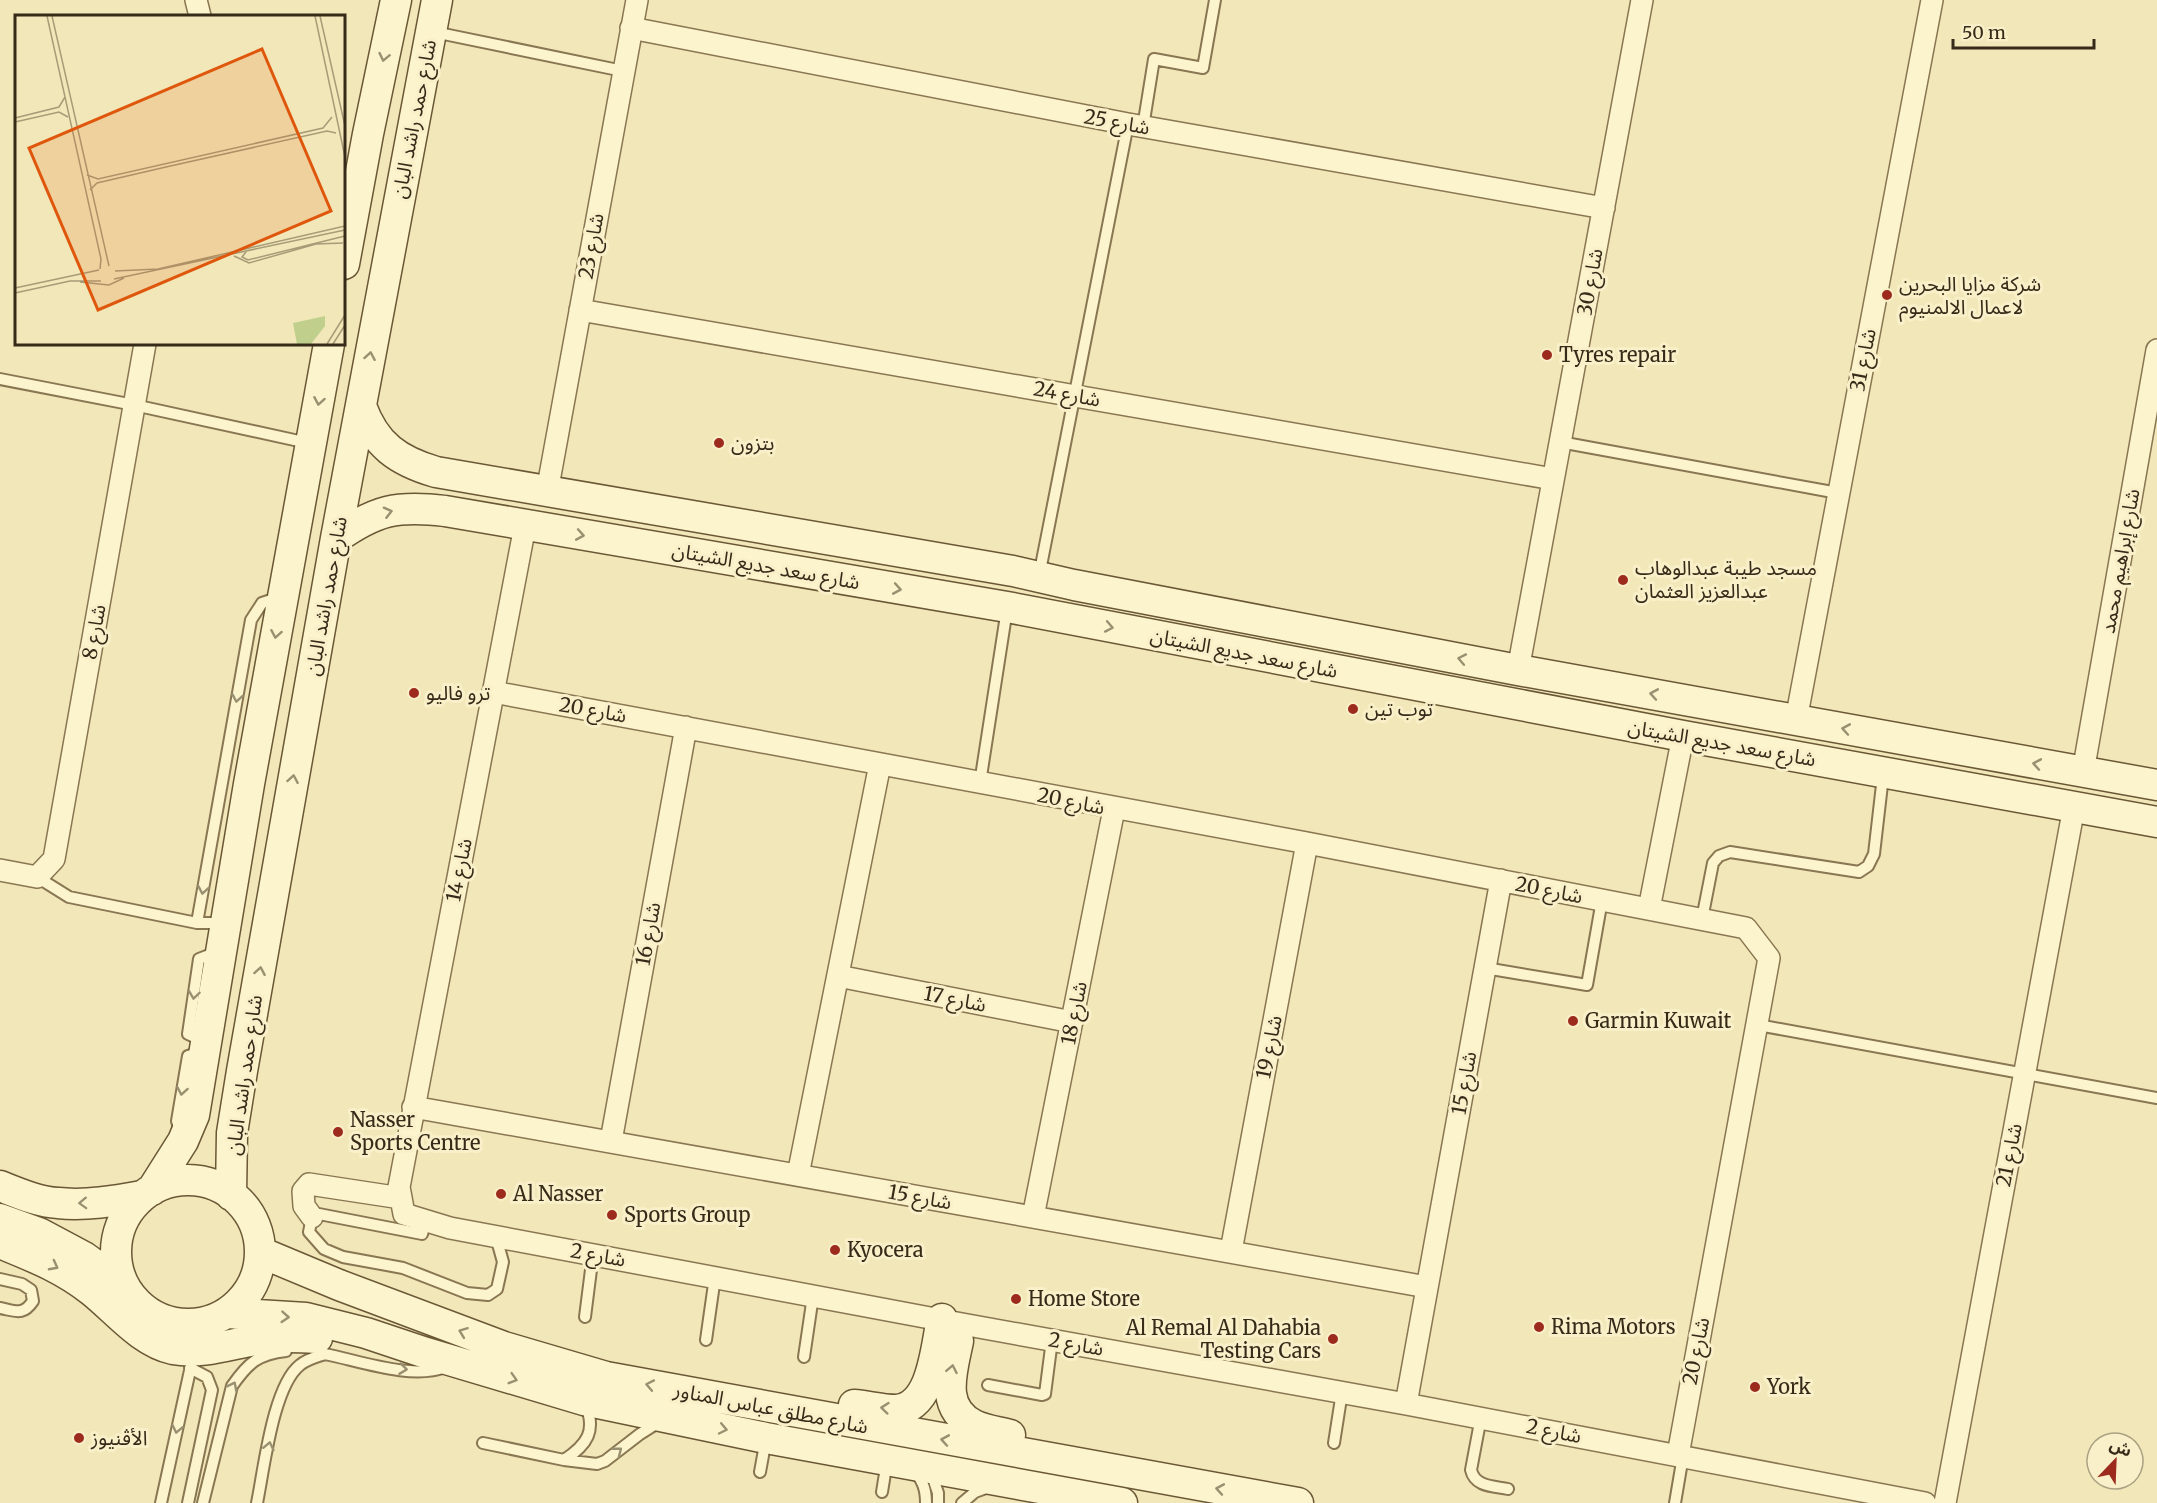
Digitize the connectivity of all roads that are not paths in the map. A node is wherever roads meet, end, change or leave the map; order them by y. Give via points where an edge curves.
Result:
1 (196, 0) edge
2 (396, 0) edge
3 (437, 0) edge
4 (637, 0) edge
5 (1215, 0) edge
6 (1642, 0) edge
7 (1932, 0) edge
8 (200, 15) edge
9 (631, 28) junction
10 (430, 32) junction
11 (623, 71) junction
12 (1135, 126) junction
13 (368, 134) junction
14 (409, 141) junction
15 (357, 188) junction
16 (398, 201) junction
17 (1604, 208) junction
18 (345, 258) edge
19 (580, 310) junction
20 (145, 345) edge
21 (329, 345) edge
22 (2157, 350) edge
23 (0, 379) edge
24 (1074, 396) junction
25 (134, 405) junction
26 (361, 406) junction
27 (1560, 442) junction
28 (311, 443) junction
29 (451, 475) junction
30 (1553, 479) junction
31 (547, 492) junction
32 (1838, 493) junction
33 (445, 511) junction
34 (525, 526) junction
35 (336, 538) junction
36 (1026, 574) junction
37 (1074, 585) junction
38 (283, 596) junction
39 (1007, 607) junction
40 (1067, 619) junction
41 (1518, 670) junction
42 (493, 692) junction
43 (1796, 720) junction
44 (686, 727) junction
45 (1683, 736) junction
46 (880, 764) junction
47 (1884, 772) junction
48 (2083, 772) junction
49 (2125, 780) junction
50 (980, 783) junction
51 (2157, 785) edge
52 (2074, 807) junction
53 (1114, 809) junction
54 (2117, 815) junction
55 (2157, 822) edge
56 (1307, 843) junction
57 (280, 859) junction
58 (236, 863) junction
59 (0, 870) edge
60 (37, 877) junction
61 (1501, 880) junction
62 (1602, 900) junction
63 (1649, 909) junction
64 (1702, 919) junction
65 (214, 933) junction
66 (1485, 968) junction
67 (838, 976) junction
68 (1072, 1022) junction
69 (1758, 1025) junction
70 (2024, 1074) junction
71 (2157, 1098) edge
72 (413, 1107) junction
73 (188, 1128) junction
74 (232, 1133) junction
75 (611, 1141) junction
76 (798, 1175) junction
77 (0, 1186) edge
78 (147, 1193) junction
79 (231, 1195) junction
80 (403, 1206) junction
81 (312, 1217) junction
82 (1033, 1217) junction
83 (0, 1219) edge
84 (426, 1221) junction
85 (496, 1237) junction
86 (0, 1243) edge
87 (1231, 1251) junction
88 (260, 1252) junction
89 (593, 1254) junction
90 (715, 1277) junction
91 (0, 1279) edge
92 (124, 1286) junction
93 (1427, 1287) junction
94 (813, 1296) junction
95 (0, 1308) edge
96 (227, 1313) junction
97 (585, 1317) dead end
98 (952, 1321) junction
99 (706, 1340) dead end
100 (1052, 1340) junction
101 (426, 1353) junction
102 (325, 1354) junction
103 (804, 1357) dead end
104 (192, 1360) junction
105 (456, 1362) junction
106 (988, 1385) dead end
107 (1342, 1392) junction
108 (584, 1400) junction
109 (735, 1402) junction
110 (1406, 1404) junction
111 (667, 1418) junction
112 (1480, 1418) junction
113 (766, 1438) junction
114 (483, 1443) dead end
115 (1334, 1443) dead end
116 (1680, 1455) junction
117 (564, 1460) junction
118 (909, 1465) junction
119 (1085, 1465) junction
120 (760, 1472) dead end
121 (1041, 1488) junction
122 (1508, 1489) dead end
123 (882, 1492) dead end
124 (161, 1503) edge
125 (188, 1503) edge
126 (203, 1503) edge
127 (257, 1503) edge
128 (926, 1503) edge
129 (938, 1503) edge
130 (962, 1503) edge
131 (1122, 1503) edge
132 (1298, 1503) edge
133 (1675, 1503) edge
134 (1926, 1503) edge
135 (1945, 1503) edge

1 - 8 street
2 -> 13 street, شارع حمد راشد البان
3 - 10 street, شارع حمد راشد البان
4 - 9 street, شارع 23
5 - 12 lane via 1203,68 1154,59
6 - 17 street, شارع 30
7 - 32 street, شارع 31
9 - 11 street, شارع 23
9 - 12 street, شارع 25
10 - 11 lane
10 - 14 street, شارع حمد راشد البان
11 - 19 street, شارع 23
12 - 17 street, شارع 25
12 - 24 lane
13 - 14 street via 391,149
13 - 15 street, شارع حمد راشد البان
14 - 16 street, شارع حمد راشد البان
15 - 16 street via 370,180 383,183
15 - 18 street, شارع حمد راشد البان
26 -> 16 street, شارع حمد راشد البان
17 - 27 street, شارع 30
19 - 24 street, شارع 24
19 - 31 street, شارع 23
20 - 25 street, شارع 8
21 -> 28 street
22 - 48 street, شارع إبراهيم محمد
23 - 25 lane
24 - 30 street, شارع 24
24 - 36 lane
25 - 28 lane
25 - 60 street, شارع 8 via 54,859
26 - 29 street, شارع سعد جديع الشيتان via 366,421 383,445 409,462
26 - 35 street, شارع حمد راشد البان
27 - 30 street, شارع 30
27 - 32 lane
28 - 38 street
29 - 31 street, شارع سعد جديع الشيتان
29 - 33 street via 440,485 438,493
30 - 41 street, شارع 30
31 - 36 street, شارع سعد جديع الشيتان
32 - 43 street, شارع 31
33 - 34 street, شارع سعد جديع الشيتان
35 -> 33 street, شارع سعد جديع الشيتان via 360,521 387,511 416,507
34 -> 39 street, شارع سعد جديع الشيتان
34 - 42 street, شارع 14
57 -> 35 street, شارع حمد راشد البان
36 - 37 street, شارع سعد جديع الشيتان
36 - 39 street via 1020,580 1016,602
37 - 40 street via 1064,588 1057,597 1057,610
41 -> 37 street, شارع سعد جديع الشيتان
38 -> 58 street
38 -> 65 lane via 262,603 251,620
39 - 40 street, شارع سعد جديع الشيتان
39 - 50 lane
40 -> 45 street, شارع سعد جديع الشيتان
43 -> 41 street, شارع سعد جديع الشيتان
42 - 44 street, شارع 20
42 - 72 street, شارع 14
48 -> 43 street, شارع سعد جديع الشيتان
44 - 46 street, شارع 20
44 - 75 street, شارع 16
45 - 47 street, شارع سعد جديع الشيتان
45 - 63 street
46 - 50 street, شارع 20
46 - 67 street
47 - 52 street, شارع سعد جديع الشيتان
47 - 64 lane via 1874,854 1868,866 1859,872 1730,852 1713,863
48 - 49 street, شارع سعد جديع الشيتان
49 - 51 street, شارع سعد جديع الشيتان
49 - 54 street via 2139,792 2139,804 2130,813
50 - 53 street, شارع 20
52 - 54 street, شارع سعد جديع الشيتان
52 - 70 street, شارع 21
53 - 56 street, شارع 20
53 - 68 street, شارع 18
54 - 55 street, شارع سعد جديع الشيتان
56 - 61 street, شارع 20
56 - 87 street, شارع 19
57 - 58 street via 260,846 245,850
74 -> 57 street, شارع حمد راشد البان
58 - 65 street
59 - 60 street
60 - 65 lane via 69,897
61 - 62 street, شارع 20
61 - 66 street, شارع 15
62 - 63 street, شارع 20
62 - 66 lane via 1587,985
63 - 64 street, شارع 20
64 - 69 street, شارع 20 via 1746,928 1769,958
65 -> 73 street via 205,1047
66 - 93 street, شارع 15
67 - 68 street, شارع 17
67 - 76 street
68 - 82 street, شارع 18
69 - 70 lane
69 - 116 street, شارع 20
70 - 71 lane
70 - 135 street, شارع 21
72 - 75 street, شارع 15
72 - 80 street, شارع 14 via 399,1187
73 - 74 street via 196,1128 204,1139 214,1142
73 - 78 street
74 - 79 street, شارع حمد راشد البان
75 - 76 street, شارع 15
76 - 82 street, شارع 15
78 -> 77 street via 110,1202 58,1203
78 - 79 street via 184,1180 207,1183
78 - 92 street via 126,1215 117,1238 116,1263
79 - 88 street via 245,1208 256,1228
80 - 81 street, شارع 2 via 309,1184 303,1191 304,1206
80 - 84 street, شارع 2
81 - 84 lane via 319,1214 422,1234
81 - 85 lane via 309,1232 324,1249 343,1257 403,1268 467,1293 488,1295 497,1289 503,1262
82 - 87 street, شارع 15
83 - 92 street via 39,1233 84,1257
84 - 85 street, شارع 2
85 - 89 street, شارع 2
86 -> 104 street via 55,1265 148,1338
87 - 93 street, شارع 15
88 - 96 street via 251,1286
109 -> 88 street, شارع مطلق عباس المناور via 606,1377 504,1347
89 - 90 street, شارع 2
89 - 97 lane
90 - 94 street, شارع 2
90 - 99 lane
91 - 95 lane via 31,1290 33,1301 20,1312
92 - 96 street via 139,1305 158,1318 182,1324 205,1322
93 - 110 street, شارع 15
94 - 98 street, شارع 2
94 - 103 lane
96 -> 101 street, شارع مطلق عباس المناور via 306,1318
98 - 100 street, شارع 2
98 -> 109 street via 924,1394 913,1405 898,1410 784,1397
119 -> 98 street via 1047,1446 974,1425 958,1413 950,1396
100 - 106 lane via 1045,1394
100 - 107 street, شارع 2
101 - 104 street via 386,1354 319,1338 285,1336 225,1347
101 - 105 street, شارع مطلق عباس المناور
102 -> 105 lane via 405,1371 435,1370
126 -> 102 lane via 231,1386 243,1370 272,1353
127 -> 102 lane via 283,1387 298,1367
104 -> 124 lane
104 - 125 lane via 207,1377 212,1390
105 -> 108 street, شارع مطلق عباس المناور
107 - 110 street, شارع 2
107 - 115 lane
108 - 111 street, شارع مطلق عباس المناور
108 - 117 lane via 590,1419 587,1439 580,1450
119 -> 109 street, شارع مطلق عباس المناور
110 - 112 street, شارع 2
111 -> 113 street, شارع مطلق عباس المناور
117 -> 111 lane via 588,1464 604,1461
112 - 116 street, شارع 2
112 - 122 lane via 1473,1478
113 - 118 street, شارع مطلق عباس المناور
113 - 120 lane
114 - 117 lane
116 - 133 lane
116 - 134 street, شارع 2
118 - 121 street, شارع مطلق عباس المناور
118 - 123 lane
118 - 128 lane via 922,1480
118 - 129 lane via 938,1493
132 -> 119 street, شارع مطلق عباس المناور
121 - 130 lane via 986,1488 975,1491
121 - 131 street, شارع مطلق عباس المناور

